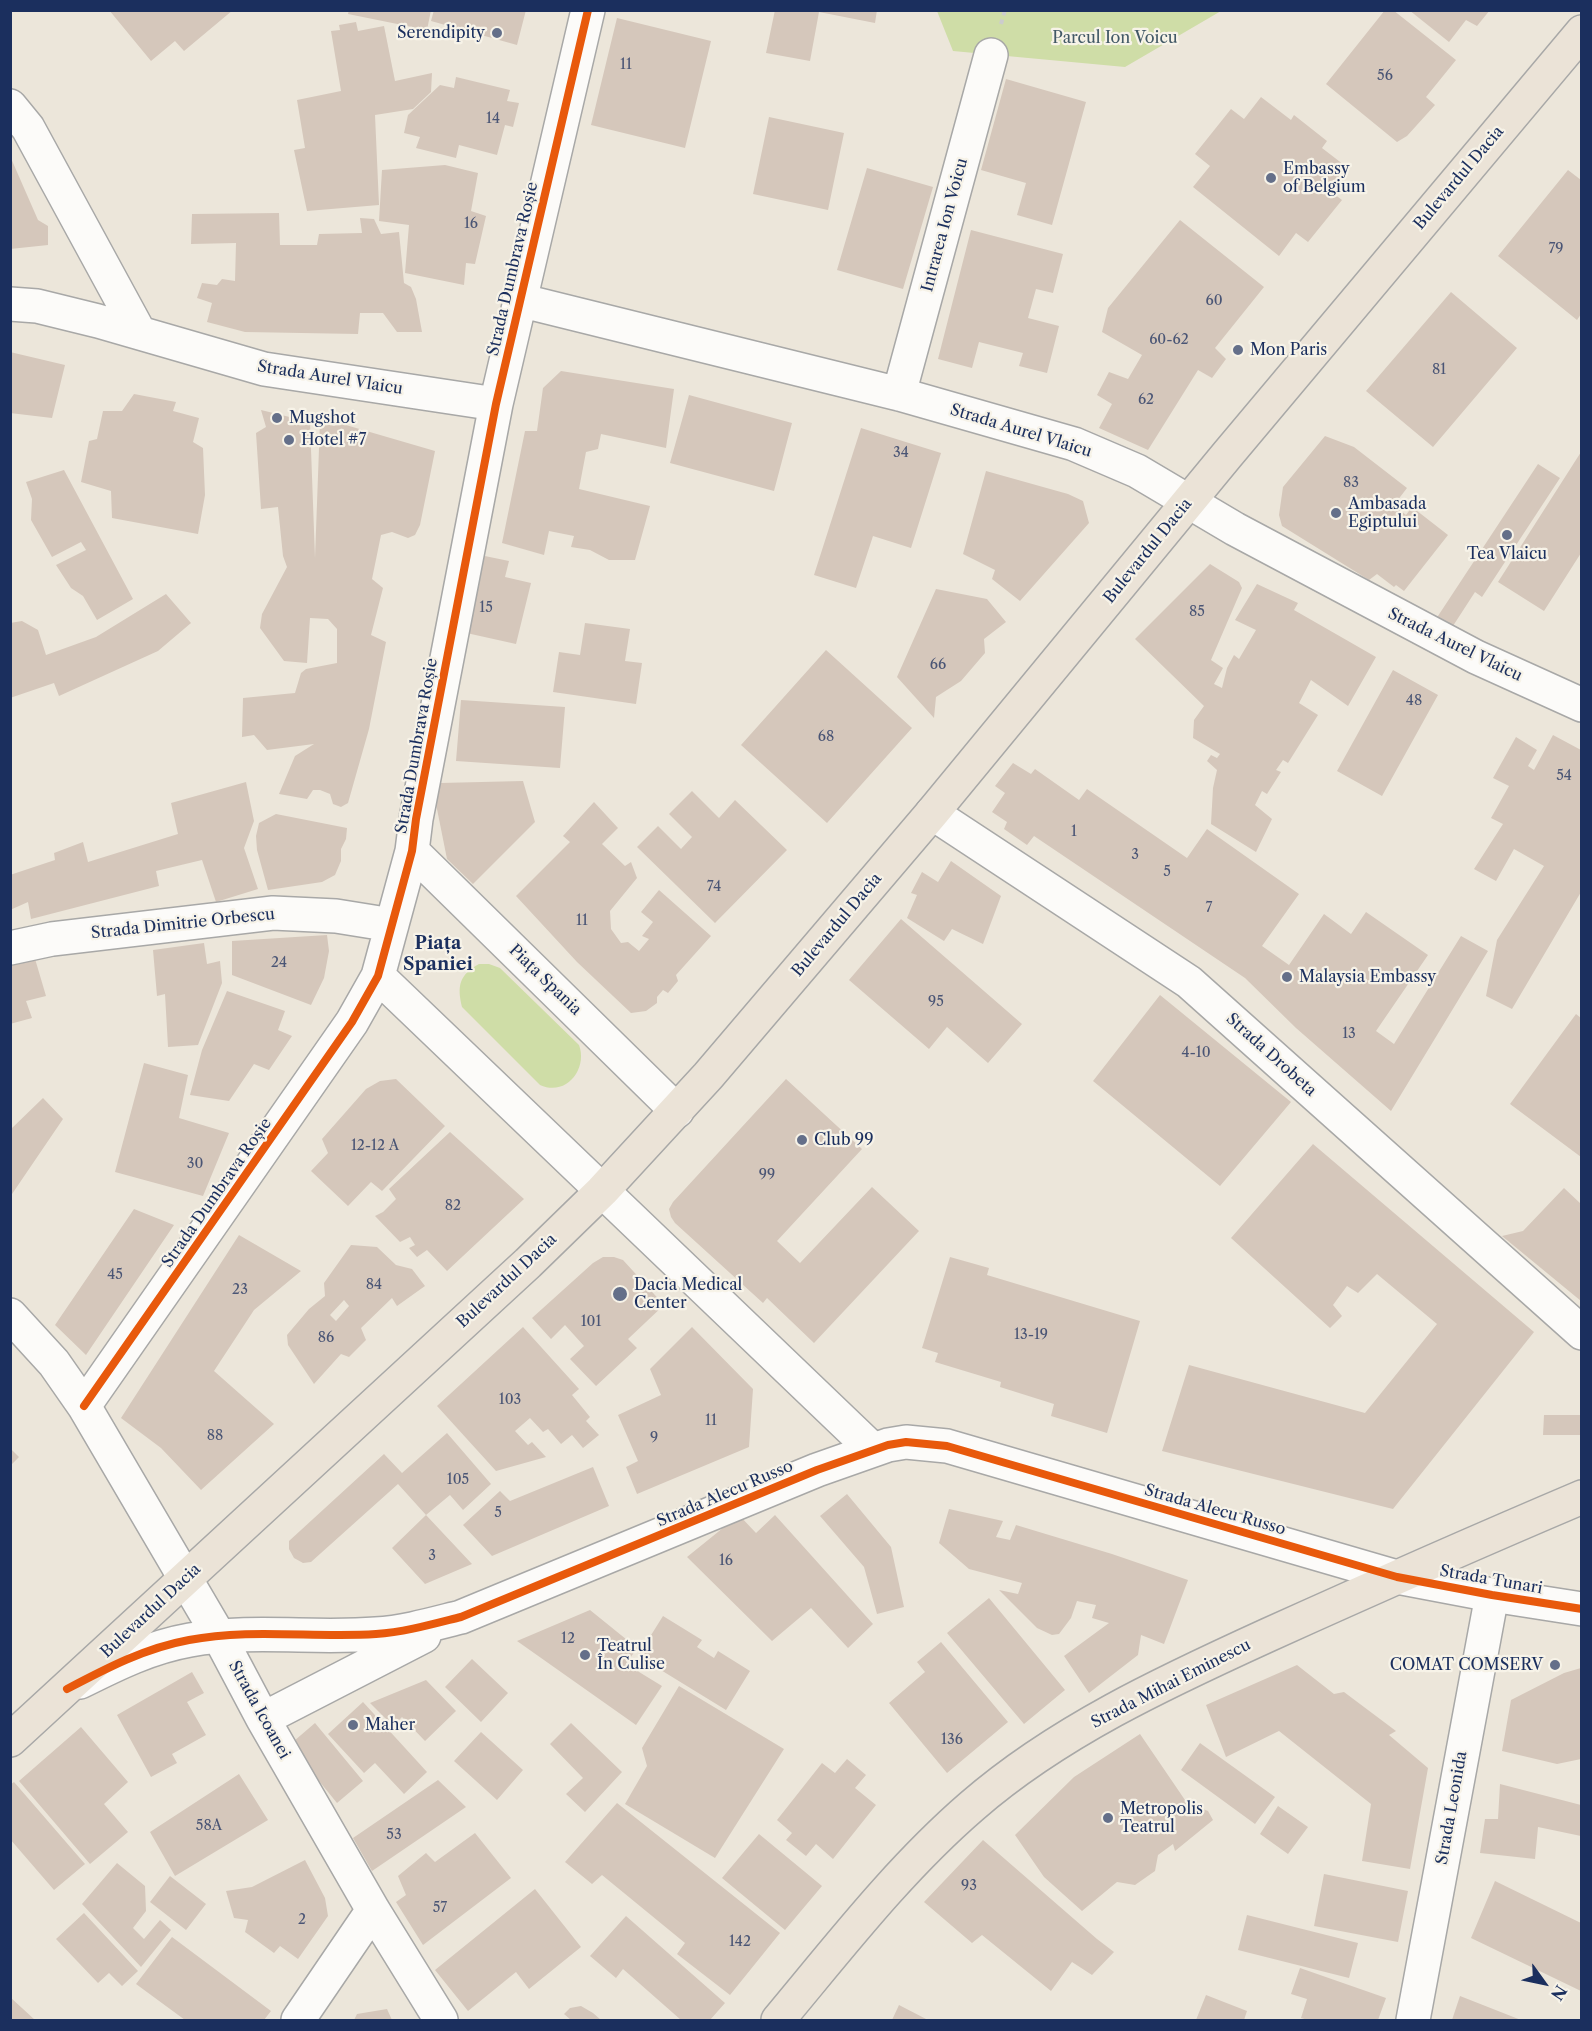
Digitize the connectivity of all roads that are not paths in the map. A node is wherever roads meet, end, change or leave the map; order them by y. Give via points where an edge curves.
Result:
1 (588, 10) edge
2 (1581, 32) edge
3 (991, 55) dead end
4 (10, 106) edge
5 (519, 300) junction
6 (10, 304) edge
7 (139, 332) junction
8 (899, 394) junction
9 (496, 404) junction
10 (1189, 501) junction
11 (1581, 705) edge
12 (932, 813) junction
13 (412, 851) junction
14 (392, 925) junction
15 (10, 948) edge
16 (378, 976) junction
17 (677, 1111) junction
18 (602, 1191) junction
19 (10, 1315) edge
20 (1581, 1333) edge
21 (84, 1406) junction
22 (872, 1449) junction
23 (1581, 1497) edge
24 (1397, 1577) junction
25 (184, 1579) junction
26 (1492, 1595) junction
27 (1581, 1609) edge
28 (461, 1617) junction
29 (219, 1636) junction
30 (67, 1689) junction
31 (263, 1719) junction
32 (10, 1740) edge
33 (373, 1910) junction
34 (298, 2020) edge
35 (441, 2020) edge
36 (778, 2020) edge
37 (1413, 2020) edge

1 - 5 street, Strada Dumbrava Roșie
2 - 10 main road, Bulevardul Dacia
3 - 8 street, Intrarea Ion Voicu
4 - 7 street via 28,128
5 - 8 street, Strada Aurel Vlaicu
5 - 9 street, Strada Dumbrava Roșie
6 - 7 street, Strada Aurel Vlaicu via 37,306
7 - 9 street, Strada Aurel Vlaicu via 264,369
8 - 10 street, Strada Aurel Vlaicu via 1074,444 1137,471
9 - 13 street, Strada Dumbrava Roșie
10 - 11 street, Strada Aurel Vlaicu via 1412,625
10 - 12 main road, Bulevardul Dacia
12 - 17 main road, Bulevardul Dacia
12 - 20 street, Strada Drobeta via 1189,981
13 - 14 street, Strada Dumbrava Roșie
13 - 17 street, Piața Spania
14 - 15 street, Strada Dimitrie Orbescu via 336,916 273,913 52,939
14 - 16 street, Strada Dumbrava Roșie
16 - 18 street
16 - 21 street, Strada Dumbrava Roșie via 346,1032
17 - 18 main road, Bulevardul Dacia
18 - 22 street
18 - 25 main road, Bulevardul Dacia
19 - 21 street, Strada Icoanei via 54,1363
21 - 25 street, Strada Icoanei
22 - 24 street, Strada Alecu Russo via 906,1442 947,1446
22 - 28 street, Strada Alecu Russo
23 - 24 main road, Strada Mihai Eminescu
24 - 26 street, Strada Tunari
24 - 36 main road, Strada Mihai Eminescu via 1126,1703 1009,1777 939,1837 860,1922
25 - 29 street, Strada Icoanei
25 - 30 main road, Bulevardul Dacia
26 - 27 street, Strada Tunari
26 - 37 street, Strada Leonida
28 - 29 street, Strada Alecu Russo via 416,1629 374,1634
28 - 31 street
29 - 30 street, Strada Alecu Russo via 154,1648
29 - 31 street, Strada Icoanei
30 - 32 main road, Bulevardul Dacia
31 - 33 street, Strada Icoanei
33 - 34 street
33 - 35 street, Strada Icoanei

